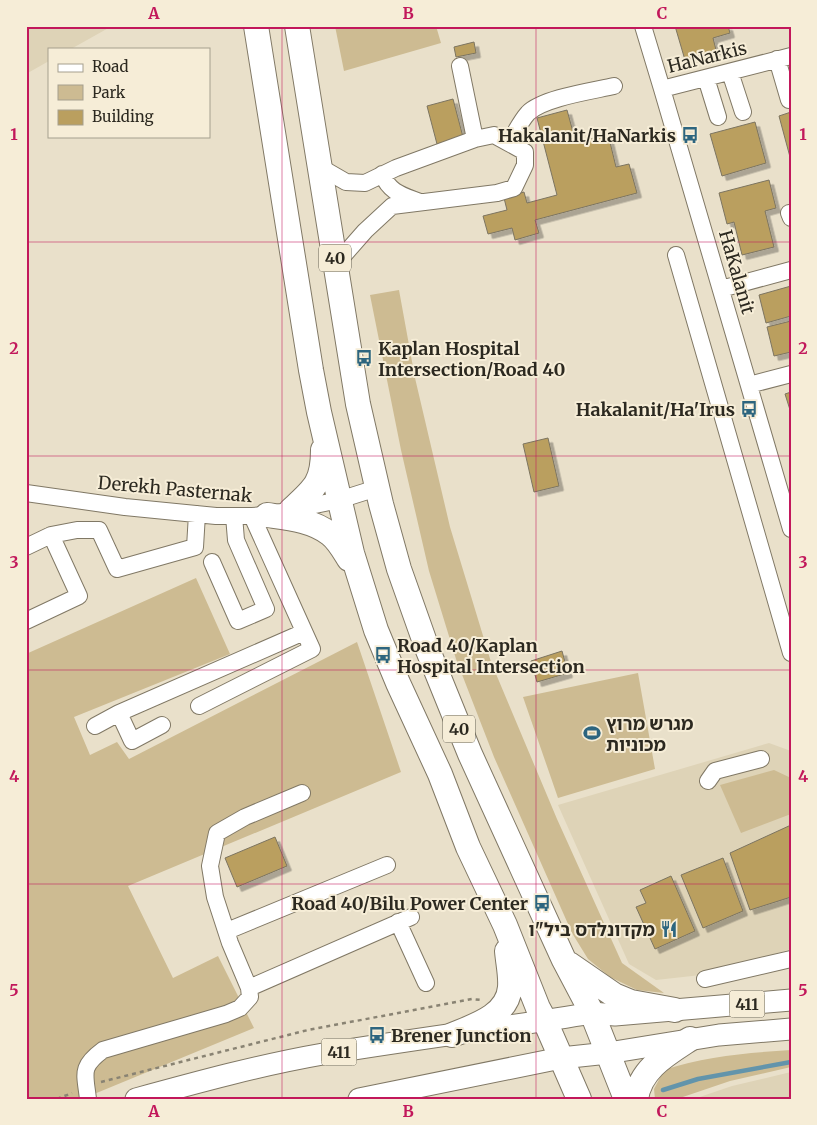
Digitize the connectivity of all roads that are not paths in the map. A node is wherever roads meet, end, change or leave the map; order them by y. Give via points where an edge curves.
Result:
1 (256, 26) edge
2 (297, 26) edge
3 (643, 26) edge
4 (784, 58) edge
5 (460, 66) dead end
6 (730, 72) junction
7 (706, 78) junction
8 (614, 86) dead end
9 (662, 89) junction
10 (789, 100) dead end
11 (743, 112) dead end
12 (718, 117) dead end
13 (475, 139) junction
14 (509, 143) junction
15 (320, 167) junction
16 (382, 174) junction
17 (422, 202) junction
18 (676, 255) dead end
19 (336, 264) junction
20 (791, 270) edge
21 (721, 289) junction
22 (791, 374) edge
23 (749, 385) junction
24 (322, 428) junction
25 (783, 478) edge
26 (377, 488) junction
27 (26, 493) edge
28 (338, 500) junction
29 (291, 510) junction
30 (197, 514) junction
31 (234, 516) junction
32 (259, 516) junction
33 (791, 530) edge
34 (51, 535) junction
35 (26, 547) edge
36 (212, 562) dead end
37 (357, 570) junction
38 (26, 621) edge
39 (304, 632) junction
40 (791, 653) edge
41 (199, 706) dead end
42 (119, 713) junction
43 (162, 725) dead end
44 (95, 726) dead end
45 (761, 759) dead end
46 (708, 781) dead end
47 (302, 793) dead end
48 (387, 865) dead end
49 (505, 925) junction
50 (226, 931) junction
51 (791, 959) edge
52 (564, 960) junction
53 (704, 979) dead end
54 (426, 983) dead end
55 (249, 988) junction
56 (791, 1000) edge
57 (675, 1010) junction
58 (592, 1013) junction
59 (545, 1021) junction
60 (791, 1029) edge
61 (452, 1035) junction
62 (690, 1039) junction
63 (608, 1053) junction
64 (561, 1058) junction
65 (87, 1093) edge
66 (575, 1096) edge
67 (136, 1099) edge
68 (359, 1099) edge
69 (626, 1099) edge
70 (636, 1099) edge

1 - 24 highway, 40
2 - 15 highway, 40
3 - 9 street, HaKalanit
4 - 6 street, HaNarkis
4 - 10 street
5 - 13 street
6 - 7 street, HaNarkis
6 - 11 street
7 - 9 street, HaNarkis
7 - 12 street
8 - 14 street via 556,98 530,112
9 - 21 street, HaKalanit
13 - 14 street via 494,135
13 - 16 street
14 - 17 street via 525,152 525,165 514,188
15 - 16 street via 346,182 364,183
15 - 19 highway, 40
16 - 17 street via 392,190
17 - 19 street via 392,206 365,230
18 - 40 street
19 - 26 highway, 40 via 355,388
20 - 21 street
21 - 23 street, HaKalanit
22 - 23 street
23 - 25 street, HaKalanit
24 - 28 highway, 40
24 - 29 highway via 323,467 318,481
25 - 33 street, HaKalanit
26 - 28 street, Derekh Pasternak
26 - 52 highway, 40 via 399,569 450,706
27 - 30 street, Derekh Pasternak
28 - 29 street, Derekh Pasternak
28 - 37 highway, 40
29 - 32 street, Derekh Pasternak
30 - 31 street, Derekh Pasternak
30 - 34 street via 195,547 117,569 99,530
31 - 32 street, Derekh Pasternak
31 - 36 street via 236,540 266,609 238,621
32 - 37 highway via 301,520 330,534
32 - 39 street
34 - 35 street
34 - 38 street via 79,596
37 - 49 highway, 40 via 398,684
39 - 41 street via 312,649
39 - 42 street
42 - 43 street via 132,741
42 - 44 street
45 - 46 street via 715,771
47 - 50 street via 245,817 217,833 210,866 215,897
48 - 50 street
49 - 59 highway, 40
49 - 61 highway via 510,988 505,1003 500,1011 483,1022
50 - 55 street
51 - 53 street
52 - 57 highway via 614,995 631,1002
52 - 58 highway, 40
54 - 55 street via 405,919
55 - 65 street via 250,997 240,1008 226,1014 102,1050 90,1060 85,1073
56 - 57 main road, 411
57 - 58 main road, 411 via 615,1015
58 - 59 main road, 411
58 - 63 highway, 40
59 - 61 main road, 411
59 - 64 highway, 40
60 - 62 main road, 411
61 - 67 main road, 411 via 322,1054
62 - 63 main road, 411
62 - 70 highway via 651,1068 643,1077
63 - 64 main road, 411
63 - 69 highway, 40
64 - 66 highway, 40
64 - 68 main road, 411

